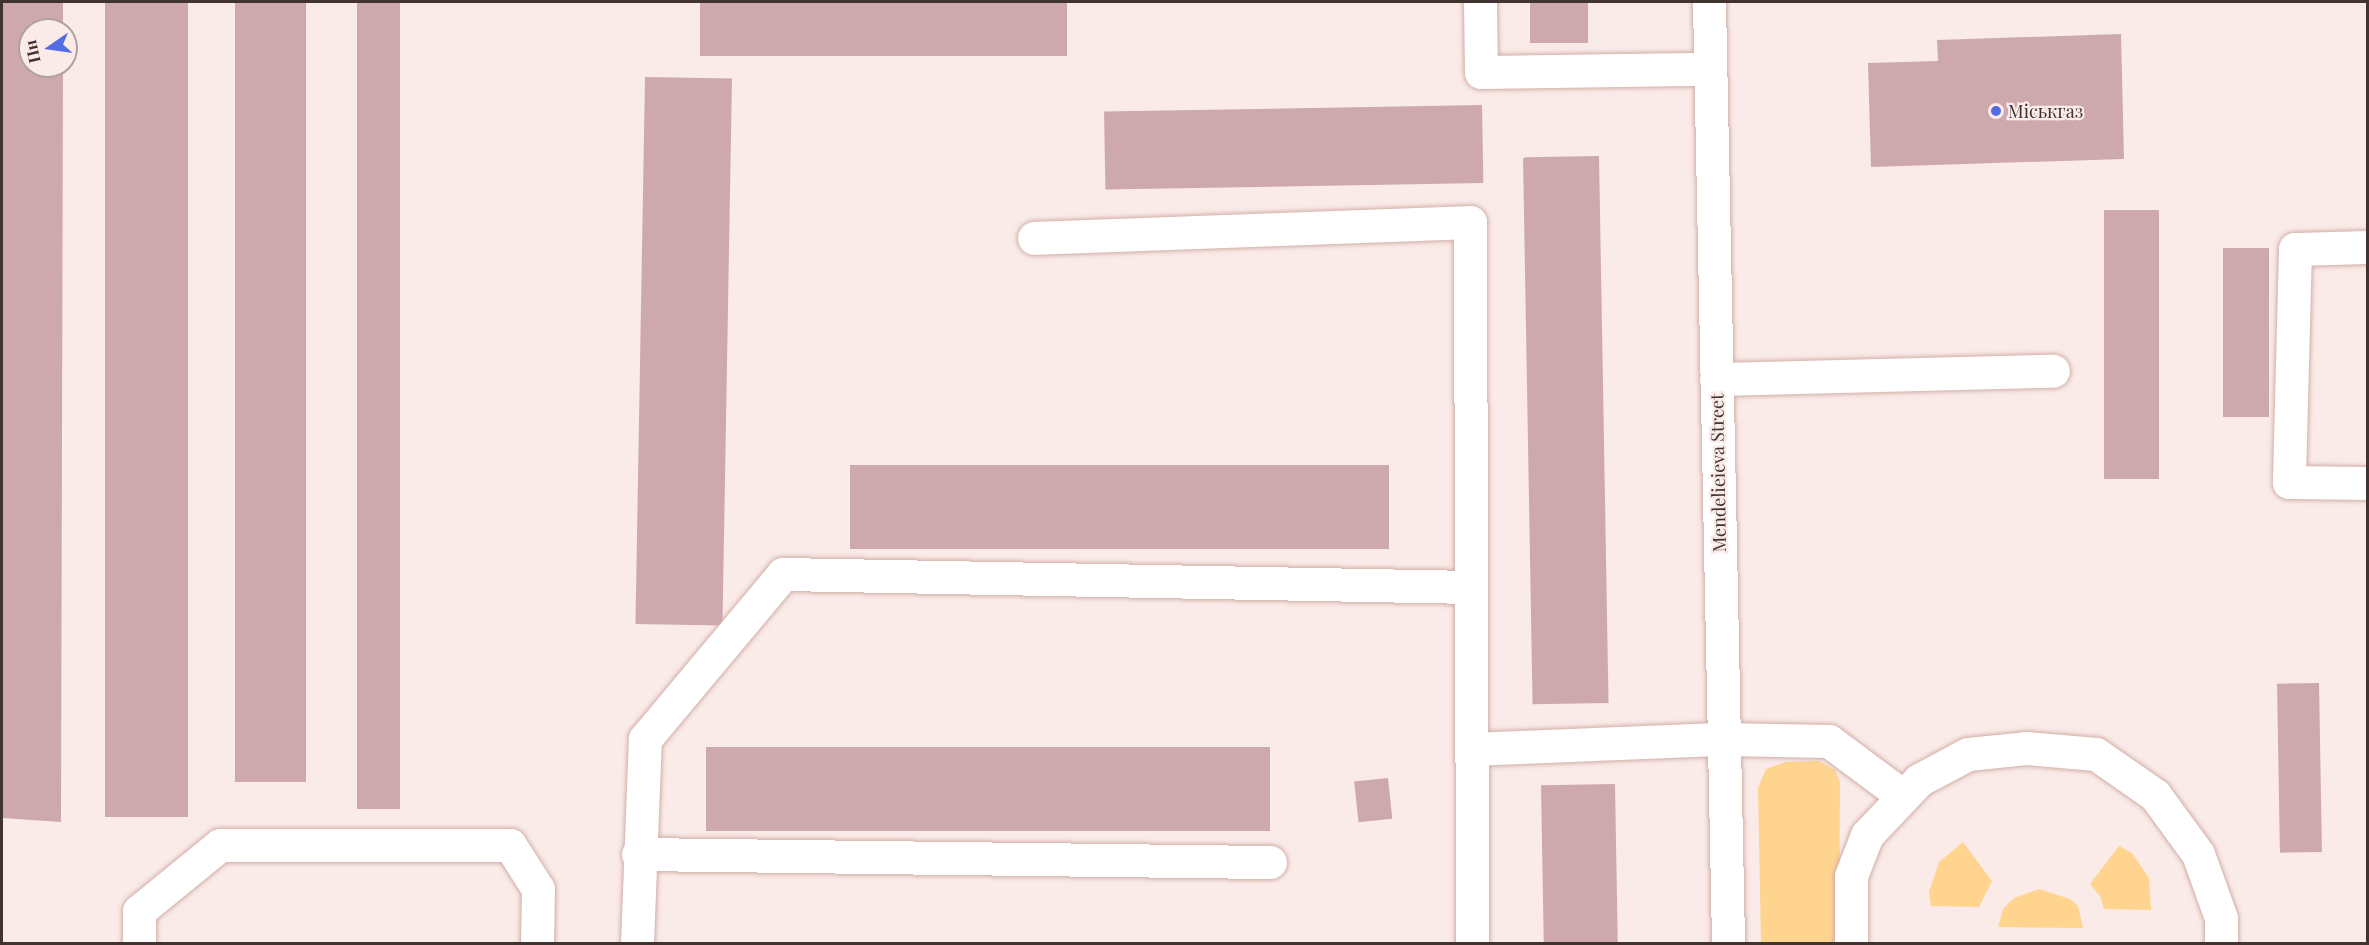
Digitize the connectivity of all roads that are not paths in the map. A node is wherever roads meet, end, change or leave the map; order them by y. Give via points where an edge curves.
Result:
1 (1480, 2) edge
2 (1709, 2) edge
3 (1710, 69) junction
4 (1034, 238) dead end
5 (2367, 247) edge
6 (2054, 371) dead end
7 (1716, 379) junction
8 (2367, 483) edge
9 (1471, 587) junction
10 (1724, 739) junction
11 (1471, 749) junction
12 (1903, 796) junction
13 (638, 854) junction
14 (1270, 862) dead end
15 (139, 944) edge
16 (537, 944) edge
17 (637, 944) edge
18 (1472, 944) edge
19 (1728, 944) edge
20 (1851, 944) edge
21 (2221, 944) edge

1 - 3 street via 1481,72
2 - 3 street, Mendelieieva Street
3 - 7 street, Mendelieieva Street
4 - 9 street via 1470,222
5 - 8 street via 2295,249 2289,482
6 - 7 street
7 - 10 street, Mendelieieva Street
9 - 11 street
9 - 13 street via 783,574 645,739
10 - 11 street
10 - 12 street via 1829,741
10 - 19 street, Mendelieieva Street
11 - 18 street
12 - 20 street via 1868,835 1851,876
12 - 21 street via 1919,780 1968,754 2026,748 2096,754 2154,795 2198,854 2221,918
13 - 14 street
13 - 17 street
15 - 16 street via 139,910 220,845 510,845 538,889

